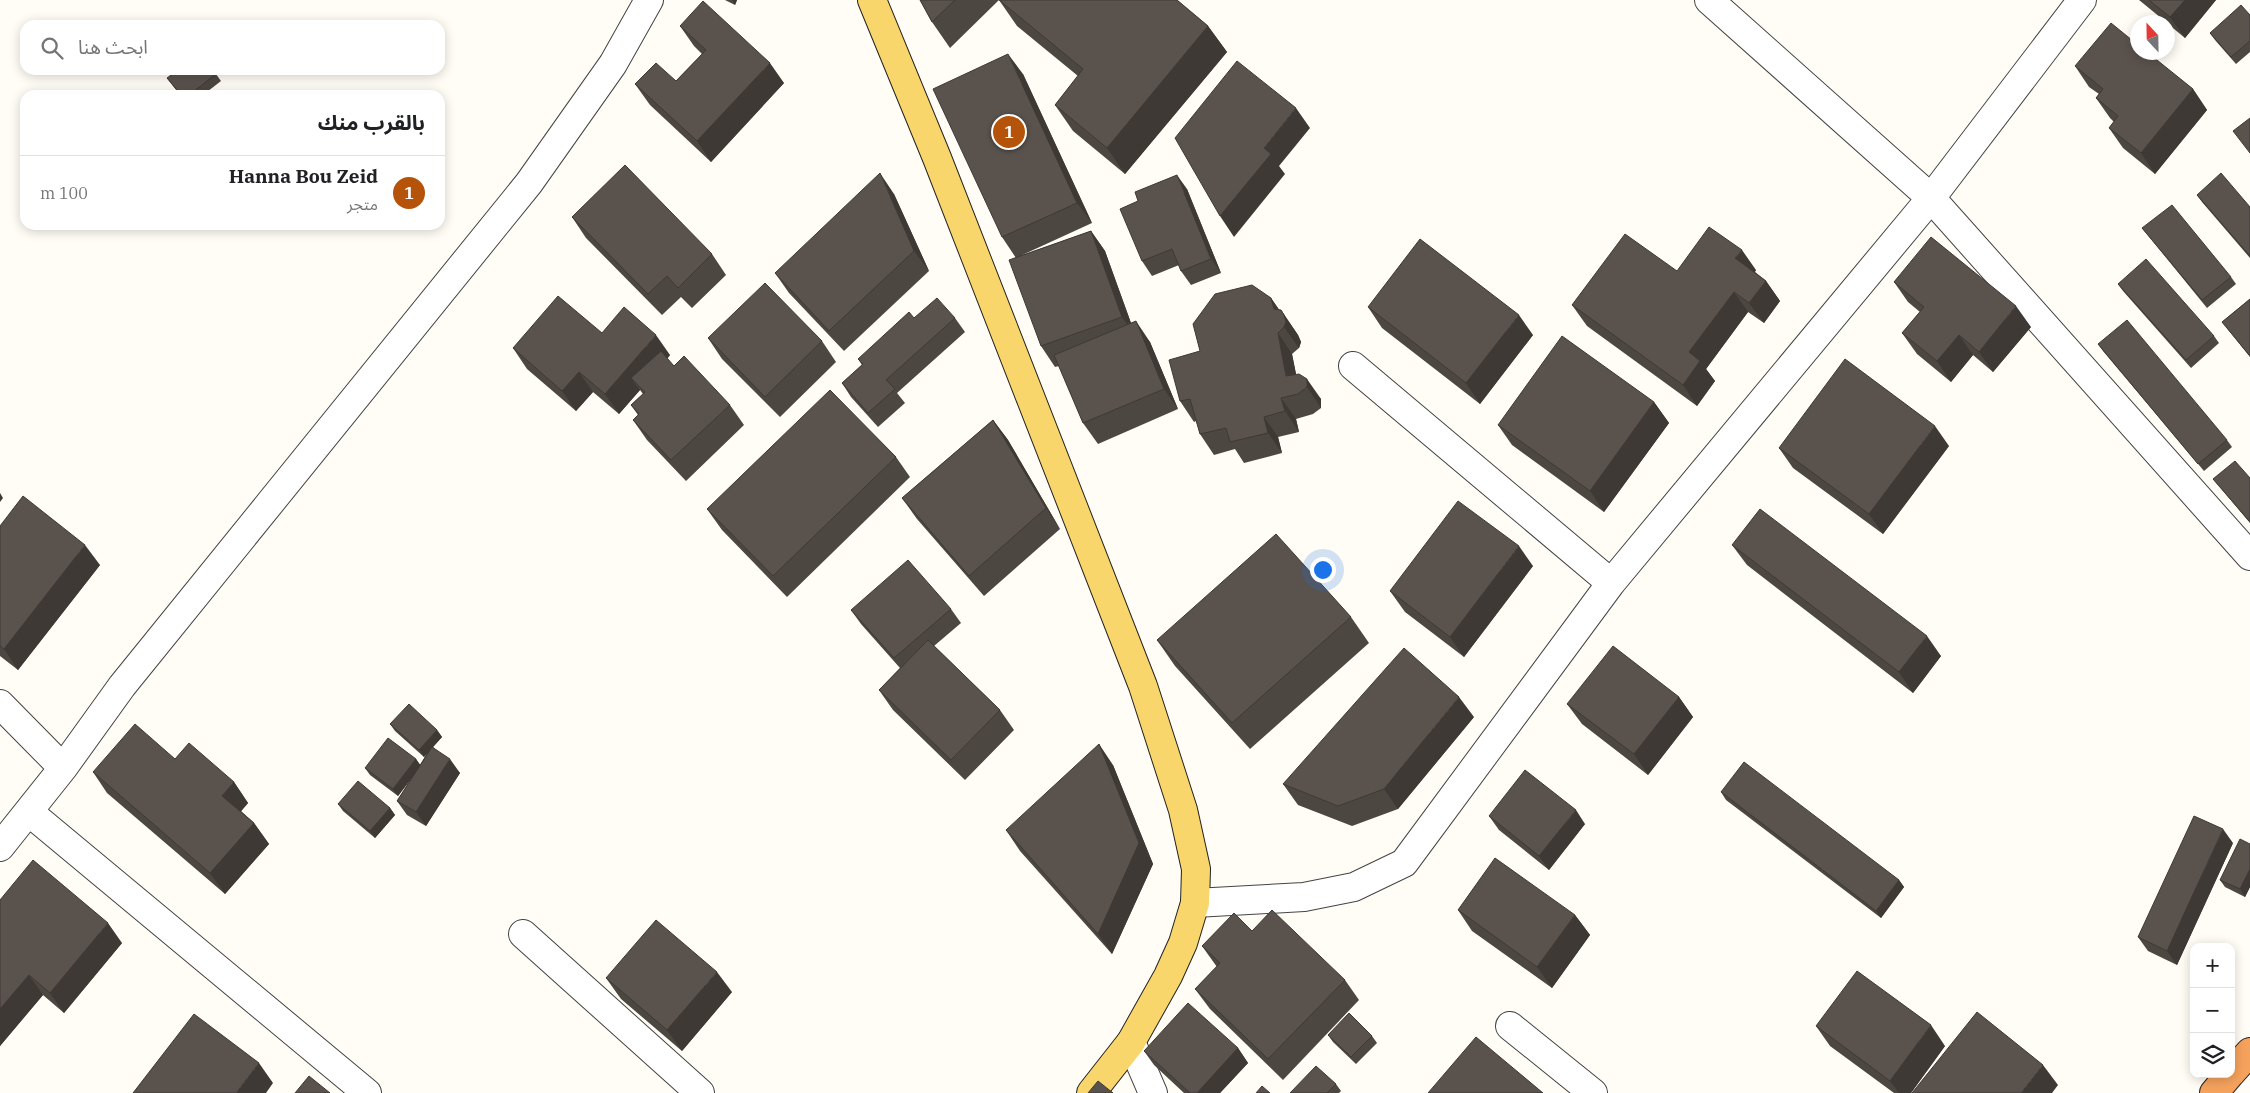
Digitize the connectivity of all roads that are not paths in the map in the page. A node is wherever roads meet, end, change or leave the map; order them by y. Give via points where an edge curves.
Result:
1 (649, 0) edge
2 (872, 0) edge
3 (1708, 0) edge
4 (2082, 0) edge
5 (1931, 198) junction
6 (1352, 366) dead end
7 (2250, 556) edge
8 (1611, 583) junction
9 (0, 704) edge
10 (63, 768) junction
11 (28, 812) junction
12 (0, 847) edge
13 (1194, 903) junction
14 (524, 934) dead end
15 (1510, 1026) dead end
16 (1131, 1042) junction
17 (2250, 1052) edge
18 (2235, 1069) edge
19 (2227, 1078) edge
20 (367, 1093) edge
21 (700, 1093) edge
22 (1090, 1093) edge
23 (1153, 1093) edge
24 (1594, 1093) edge
25 (2214, 1093) edge

1 - 10 street via 613,64 529,184 122,686
2 - 13 main road via 941,167 1143,686 1183,810 1196,869
3 - 5 street
4 - 5 street
5 - 7 street
5 - 8 street
6 - 8 street
8 - 13 street via 1404,863 1346,889 1304,897
9 - 10 street
10 - 11 street
11 - 12 street
11 - 20 street
13 - 16 main road via 1183,943
14 - 21 street
15 - 24 street
16 - 22 main road
16 - 23 street
17 - 18 highway
19 - 25 highway

